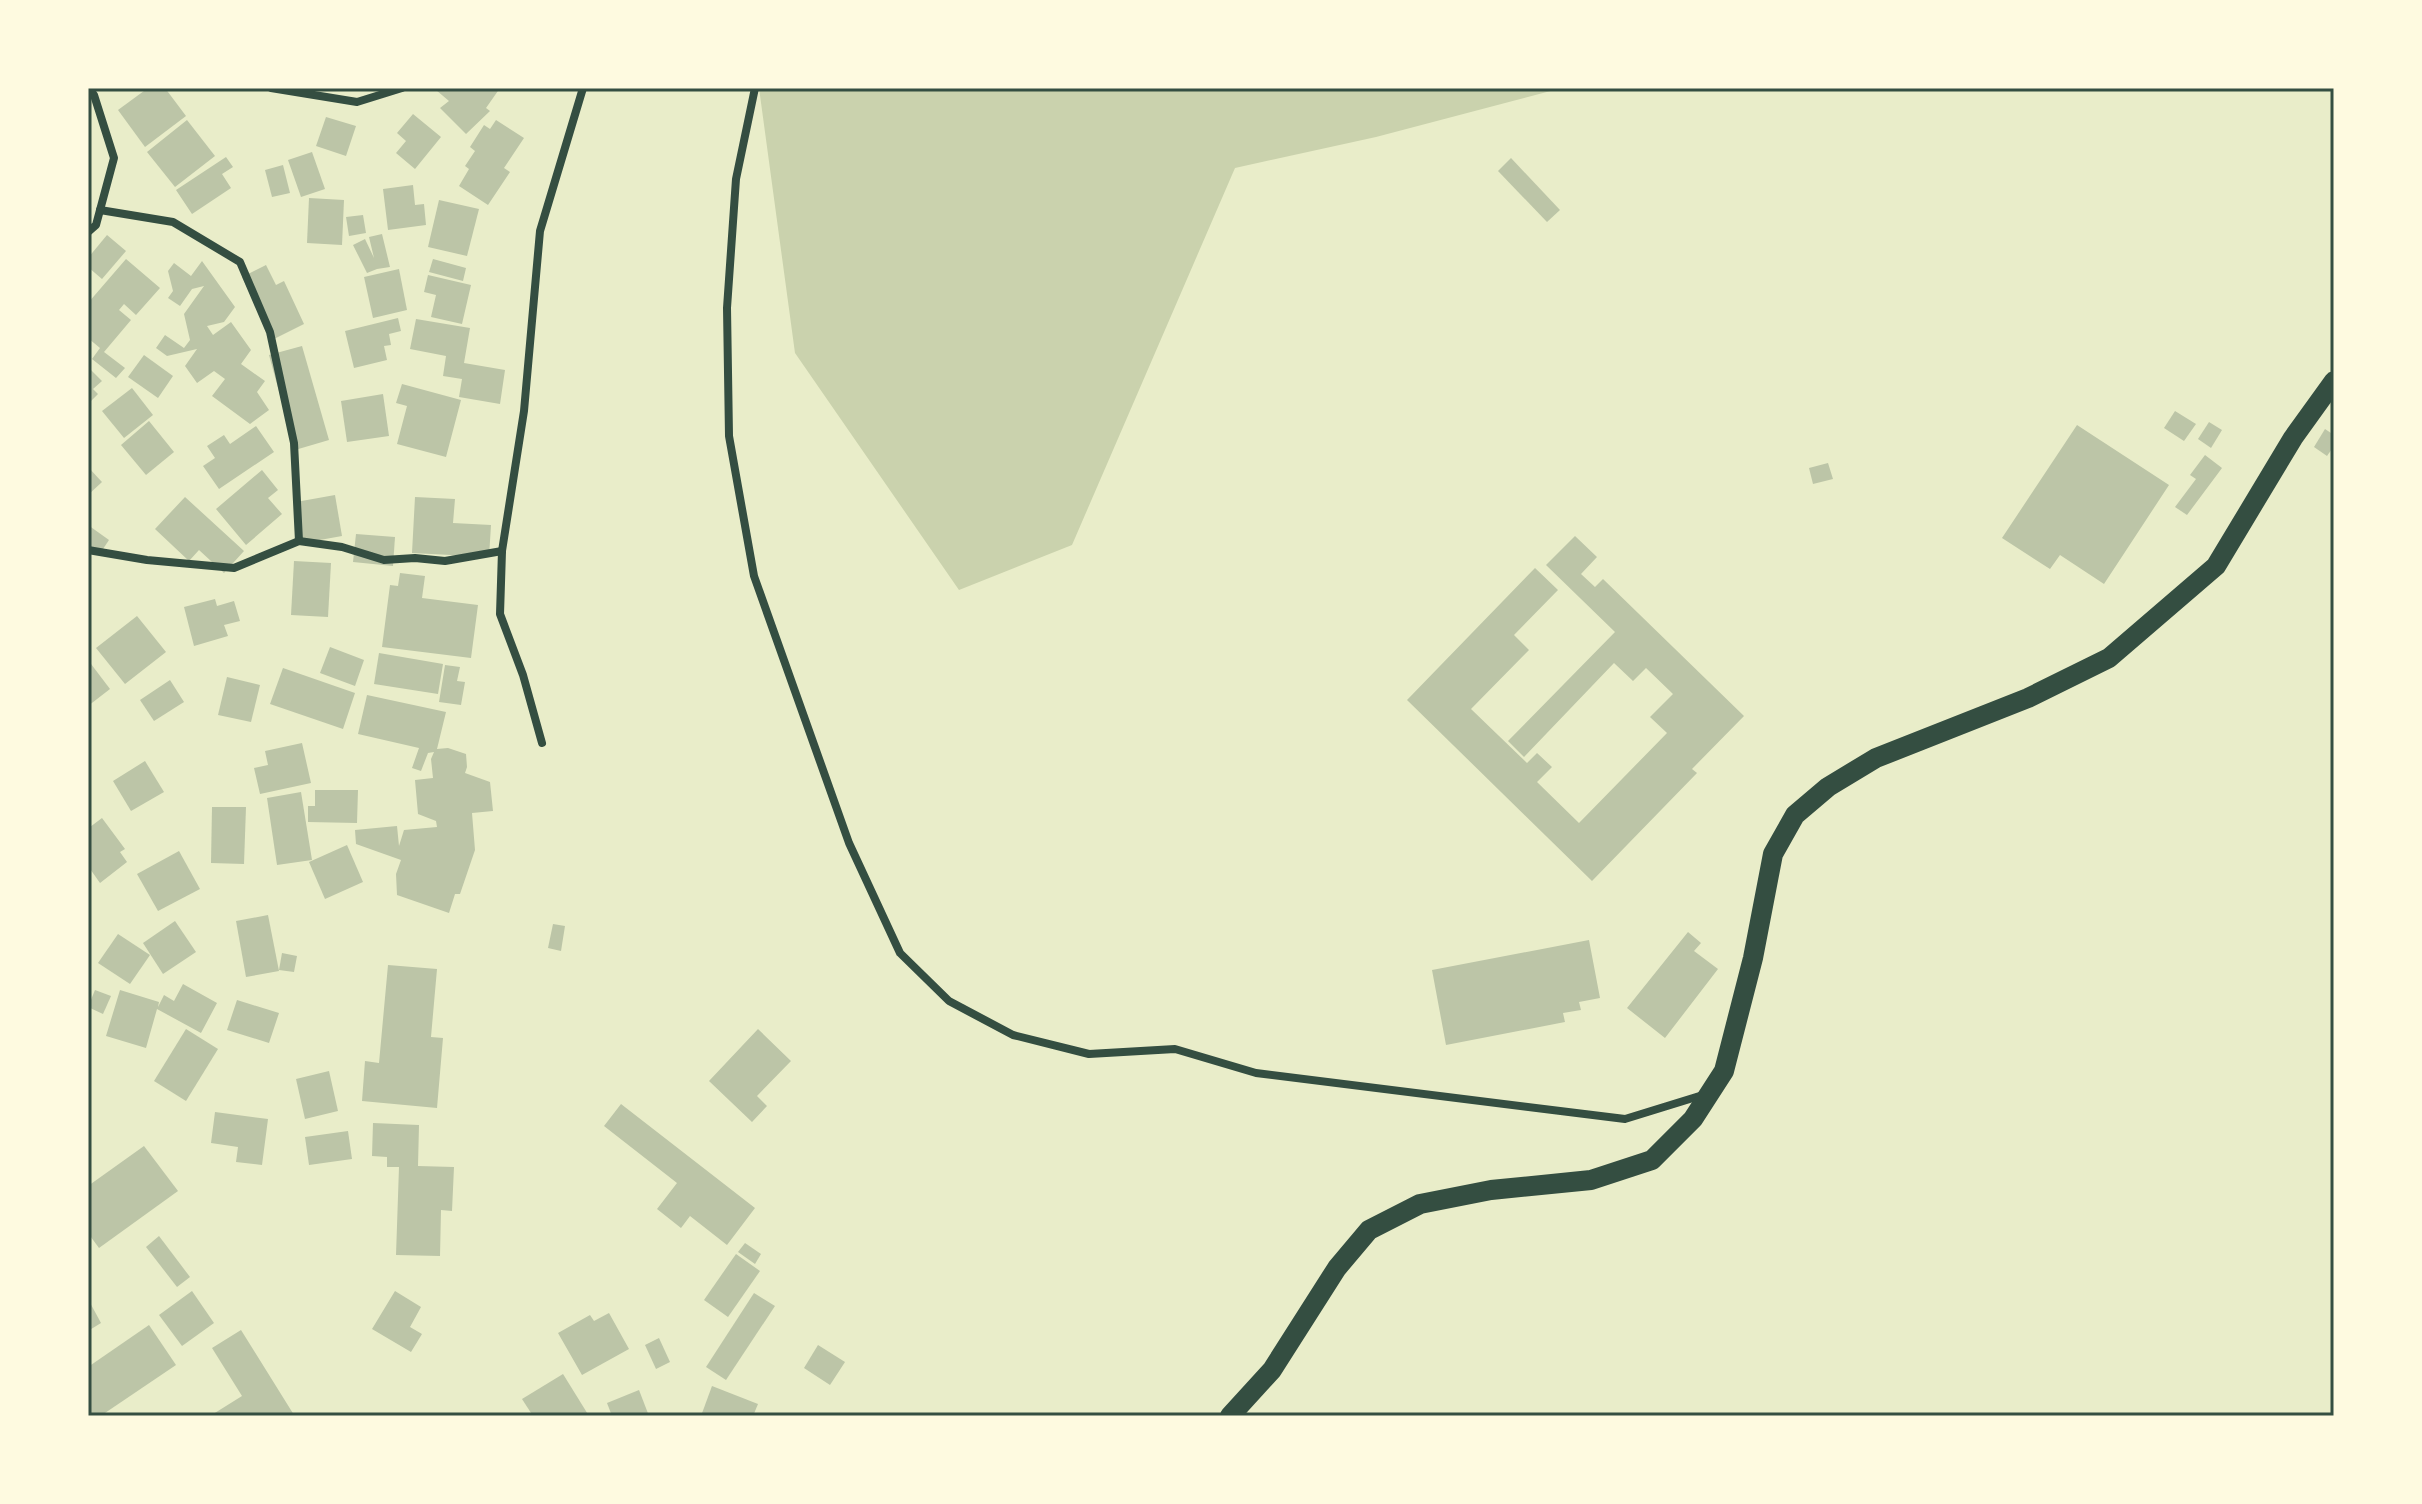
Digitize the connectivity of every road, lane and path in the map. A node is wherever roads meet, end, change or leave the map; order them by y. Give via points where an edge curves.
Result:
1 (89, 88) edge
2 (271, 88) edge
3 (402, 88) edge
4 (583, 88) edge
5 (755, 88) edge
6 (100, 210) junction
7 (88, 232) edge
8 (2334, 381) edge
9 (299, 541) junction
10 (88, 550) edge
11 (502, 551) junction
12 (542, 743) dead end
13 (1710, 1092) junction
14 (1230, 1416) edge

1 - 6 street via 114,158
2 - 3 street via 357,102
4 - 11 street via 540,231 524,411
5 - 13 street via 736,179 727,308 729,436 754,576 849,843 900,953 949,1001 1000,1029 1089,1054 1175,1049 1256,1073 1625,1119
6 - 7 street
6 - 9 street via 173,222 240,262 270,332 294,443
8 - 13 main road via 2216,566 2109,658 2028,698 1876,758 1795,815 1773,854 1724,1071
9 - 10 street via 234,568
9 - 11 street via 384,560 445,561
11 - 12 street via 500,614
13 - 14 main road via 1693,1119 1652,1160 1591,1180 1420,1204 1369,1230 1337,1268 1272,1370

